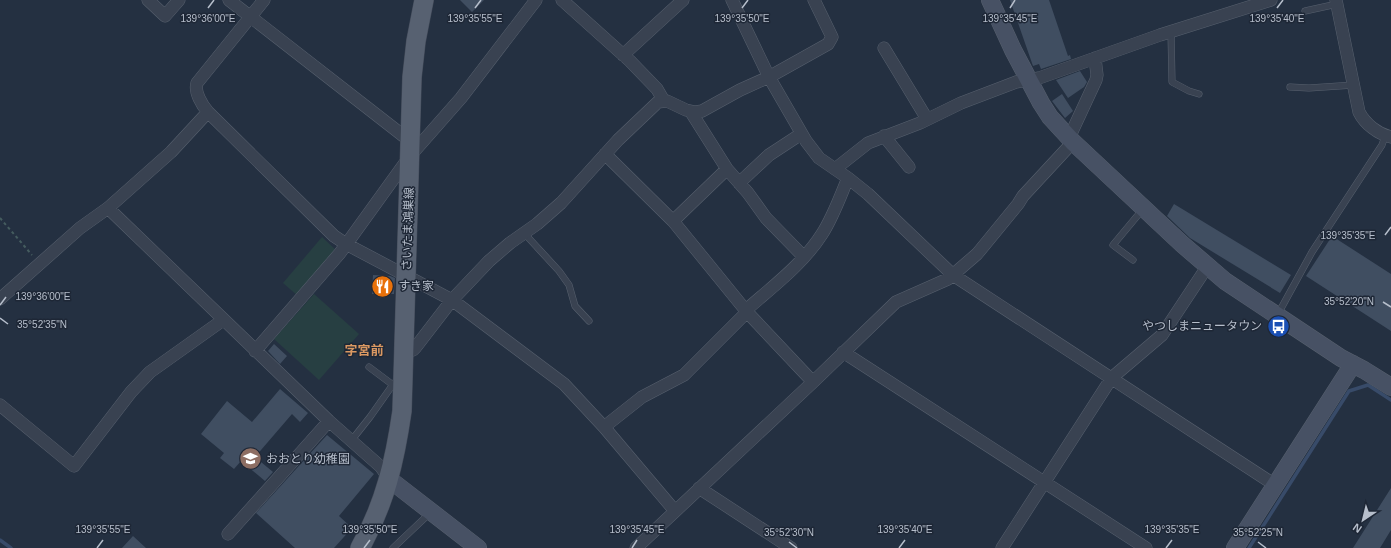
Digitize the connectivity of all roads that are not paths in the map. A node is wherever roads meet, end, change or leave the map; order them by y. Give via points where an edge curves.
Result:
1 (148, 0) edge
2 (179, 0) edge
3 (229, 0) edge
4 (264, 0) edge
5 (424, 0) edge
6 (536, 0) edge
7 (562, 0) edge
8 (683, 0) edge
9 (732, 0) edge
10 (814, 0) edge
11 (990, 0) edge
12 (1271, 0) edge
13 (1337, 2) edge
14 (1305, 11) dead end
15 (251, 17) junction
16 (1171, 32) junction
17 (884, 48) dead end
18 (623, 55) junction
19 (1095, 58) junction
20 (769, 77) junction
21 (1028, 80) junction
22 (1354, 85) junction
23 (1290, 87) dead end
24 (1199, 94) dead end
25 (664, 101) junction
26 (208, 112) junction
27 (691, 112) junction
28 (927, 119) junction
29 (801, 134) junction
30 (884, 136) junction
31 (1388, 137) edge
32 (1071, 140) junction
33 (410, 149) junction
34 (605, 154) junction
35 (909, 167) dead end
36 (727, 169) junction
37 (836, 169) junction
38 (848, 178) junction
39 (739, 183) junction
40 (108, 208) junction
41 (1143, 208) junction
42 (673, 221) junction
43 (524, 233) junction
44 (346, 244) junction
45 (804, 257) junction
46 (1133, 260) dead end
47 (1207, 267) junction
48 (406, 275) junction
49 (953, 275) junction
50 (0, 299) edge
51 (452, 300) junction
52 (746, 311) junction
53 (1277, 316) junction
54 (223, 320) junction
55 (589, 321) dead end
56 (255, 351) junction
57 (404, 351) junction
58 (843, 352) junction
59 (1353, 364) junction
60 (369, 367) dead end
61 (1112, 378) junction
62 (398, 382) junction
63 (813, 382) junction
64 (1391, 387) edge
65 (0, 405) edge
66 (329, 421) junction
67 (604, 427) junction
68 (351, 441) junction
69 (389, 479) junction
70 (1044, 482) junction
71 (1275, 485) junction
72 (699, 488) junction
73 (675, 511) junction
74 (432, 512) junction
75 (228, 534) dead end
76 (360, 548) edge
77 (393, 548) edge
78 (478, 548) edge
79 (636, 548) edge
80 (791, 548) edge
81 (1002, 548) edge
82 (1146, 548) edge
83 (1234, 548) edge

1 - 2 street via 165,16
3 - 15 street
4 - 15 street
5 - 33 main road, さいたま鴻巣線 via 414,59
6 - 33 street via 461,98
7 - 18 street
8 - 18 street
9 - 20 street
10 - 20 street via 832,37 828,44
11 - 21 street
12 - 16 street
13 - 14 lane
13 - 22 street
15 - 26 street via 196,85 202,104
15 - 33 street
16 - 19 street
16 - 24 lane via 1172,82
17 - 28 street
18 - 25 street via 657,89
19 - 21 street
19 - 32 street via 1096,80
20 - 27 street via 706,109
20 - 29 street
21 - 28 street via 1016,82 961,103
21 - 32 street via 1050,117
22 - 23 lane via 1305,89
22 - 31 street via 1361,117
25 - 27 street via 670,101
25 - 34 street via 656,104
26 - 40 street via 171,152
26 - 44 street via 323,227
27 - 36 street
28 - 30 street
29 - 37 street via 815,155
29 - 39 street via 769,155
30 - 35 street
30 - 37 street via 866,145
31 - 53 lane via 1312,252
32 - 41 street
32 - 49 street via 981,250
33 - 44 street
33 - 48 main road, さいたま鴻巣線
34 - 42 street
34 - 43 street via 560,203
36 - 39 street
36 - 42 street
37 - 38 street
38 - 45 street via 825,229
38 - 49 street
39 - 45 street via 766,218
40 - 50 street via 80,228
40 - 54 street
41 - 46 lane via 1113,245
41 - 47 street
42 - 52 street
43 - 51 street via 494,256
43 - 55 lane via 569,285 575,306
44 - 48 street
44 - 56 street
45 - 52 street
47 - 53 street
47 - 61 street via 1162,335
48 - 51 street
48 - 57 main road, さいたま鴻巣線
49 - 58 street via 896,302
49 - 61 street
51 - 57 street via 415,348
51 - 67 street via 564,384
52 - 63 street
52 - 67 street via 684,375 642,397
53 - 59 street
54 - 56 street
54 - 65 street via 150,372 131,392 74,466
56 - 66 street
57 - 62 main road, さいたま鴻巣線
58 - 63 street
58 - 70 street
59 - 64 street
59 - 71 street
60 - 62 lane
61 - 70 street
61 - 71 street
62 - 68 lane
62 - 69 main road, さいたま鴻巣線 via 402,411
63 - 72 street
66 - 68 street
66 - 75 street
67 - 73 street
68 - 69 street via 381,467
69 - 74 street
69 - 76 main road, さいたま鴻巣線
70 - 81 street
70 - 82 street
71 - 83 street
72 - 73 street
72 - 80 street
73 - 79 street
74 - 77 lane
74 - 78 street

